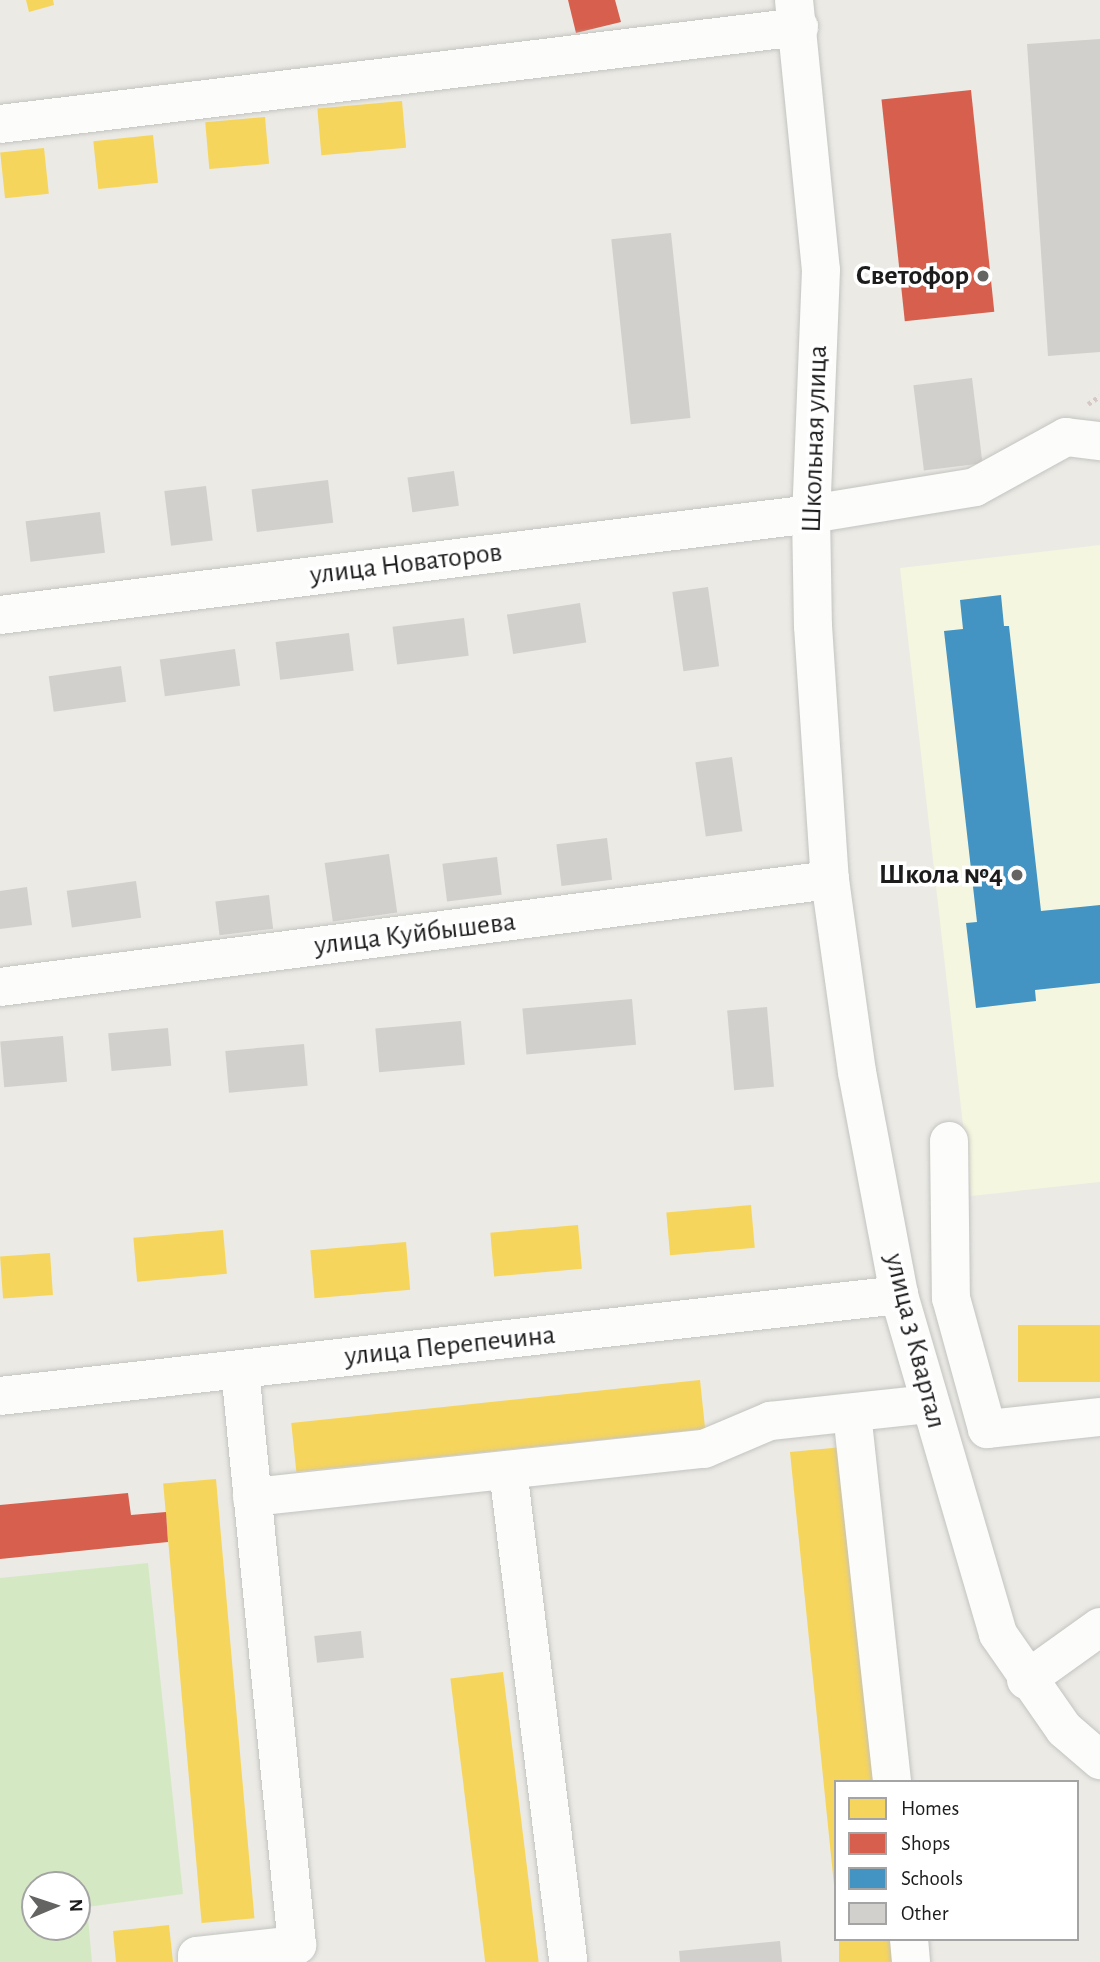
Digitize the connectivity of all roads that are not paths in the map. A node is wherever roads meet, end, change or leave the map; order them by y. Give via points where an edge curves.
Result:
1 (796, 14) edge
2 (0, 124) edge
3 (1100, 441) edge
4 (811, 514) junction
5 (0, 615) edge
6 (830, 880) junction
7 (0, 988) edge
8 (949, 1141) dead end
9 (899, 1295) junction
10 (240, 1370) junction
11 (0, 1396) edge
12 (930, 1404) junction
13 (852, 1413) junction
14 (1100, 1417) edge
15 (508, 1470) junction
16 (252, 1497) junction
17 (1100, 1627) edge
18 (1026, 1680) junction
19 (1100, 1760) edge
20 (892, 1780) edge
21 (909, 1941) edge
22 (197, 1962) edge
23 (568, 1962) edge
24 (911, 1962) edge

1 - 2 street
1 - 4 street, Школьная улица via 821,270
3 - 4 street, улица Новаторов via 1066,437 975,487
4 - 5 street, улица Новаторов
4 - 6 street, Школьная улица via 813,626
6 - 7 street, улица Куйбышева
6 - 9 street, улица 3 Квартал via 857,1072
8 - 14 street via 951,1298 987,1429
9 - 10 street, улица Перепечина
9 - 12 street, улица 3 Квартал
10 - 11 street, улица Перепечина
10 - 16 street
12 - 13 street
12 - 18 street, улица 3 Квартал via 998,1634
13 - 15 street via 770,1421 704,1449
13 - 20 street
15 - 16 street
15 - 23 street
16 - 22 street via 297,1945 197,1956
17 - 18 street
18 - 19 street, улица 3 Квартал via 1064,1729
21 - 24 street

